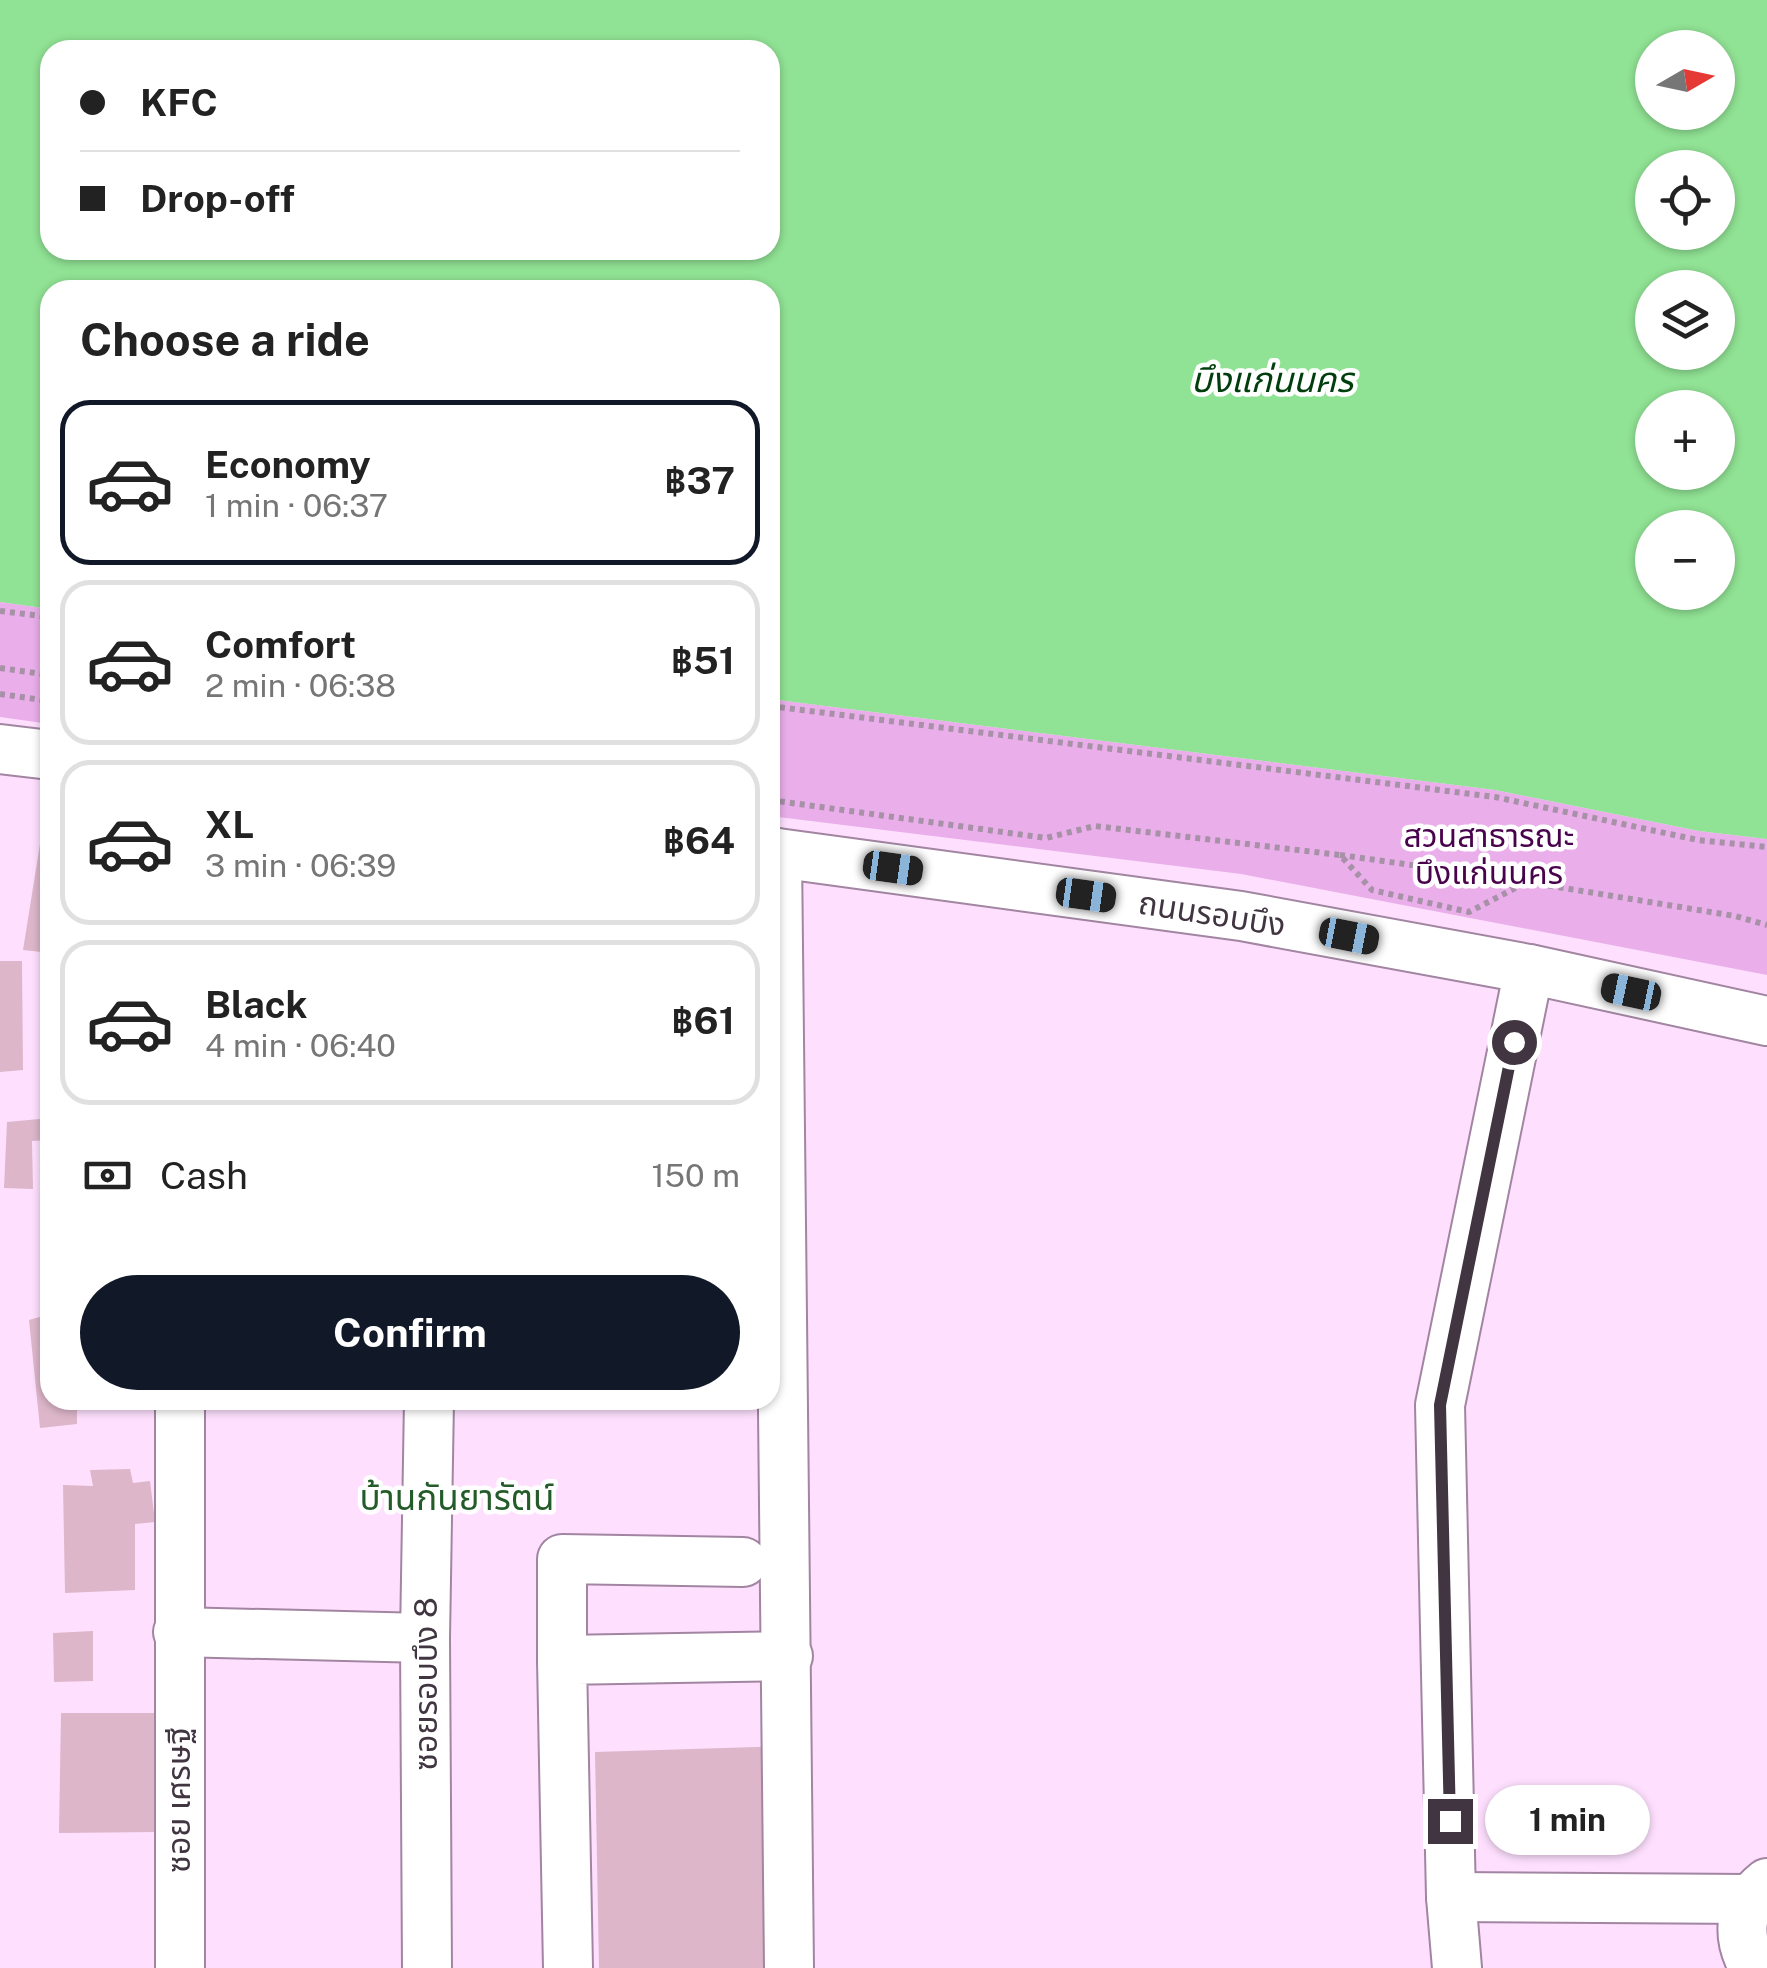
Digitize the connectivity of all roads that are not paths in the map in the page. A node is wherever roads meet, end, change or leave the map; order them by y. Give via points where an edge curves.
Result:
1 (0, 749) edge
2 (40, 754) edge
3 (780, 853) edge
4 (1529, 970) junction
5 (1767, 1021) edge
6 (780, 1197) edge
7 (180, 1410) edge
8 (428, 1410) edge
9 (743, 1562) dead end
10 (178, 1632) junction
11 (425, 1638) junction
12 (788, 1656) junction
13 (562, 1660) junction
14 (1758, 1891) edge
15 (1451, 1897) junction
16 (180, 1968) edge
17 (427, 1968) edge
18 (568, 1968) edge
19 (790, 1968) edge
20 (1456, 1968) edge
21 (1726, 1968) edge
22 (1754, 1968) edge

1 - 2 street
3 - 4 street, ถนนรอบบึง via 1241,916
4 - 5 street, ถนนรอบบึง
4 - 15 street via 1440,1405
6 - 12 street
7 - 10 street, ซอย เศรษฐี
8 - 11 street, ซอยรอบบึง 8
9 - 13 street via 562,1559
10 - 11 street
10 - 16 street, ซอย เศรษฐี
11 - 17 street, ซอยรอบบึง 8
12 - 13 street
12 - 19 street
13 - 18 street
14 - 15 street
14 - 22 street via 1741,1934
15 - 20 street
21 - 22 street

